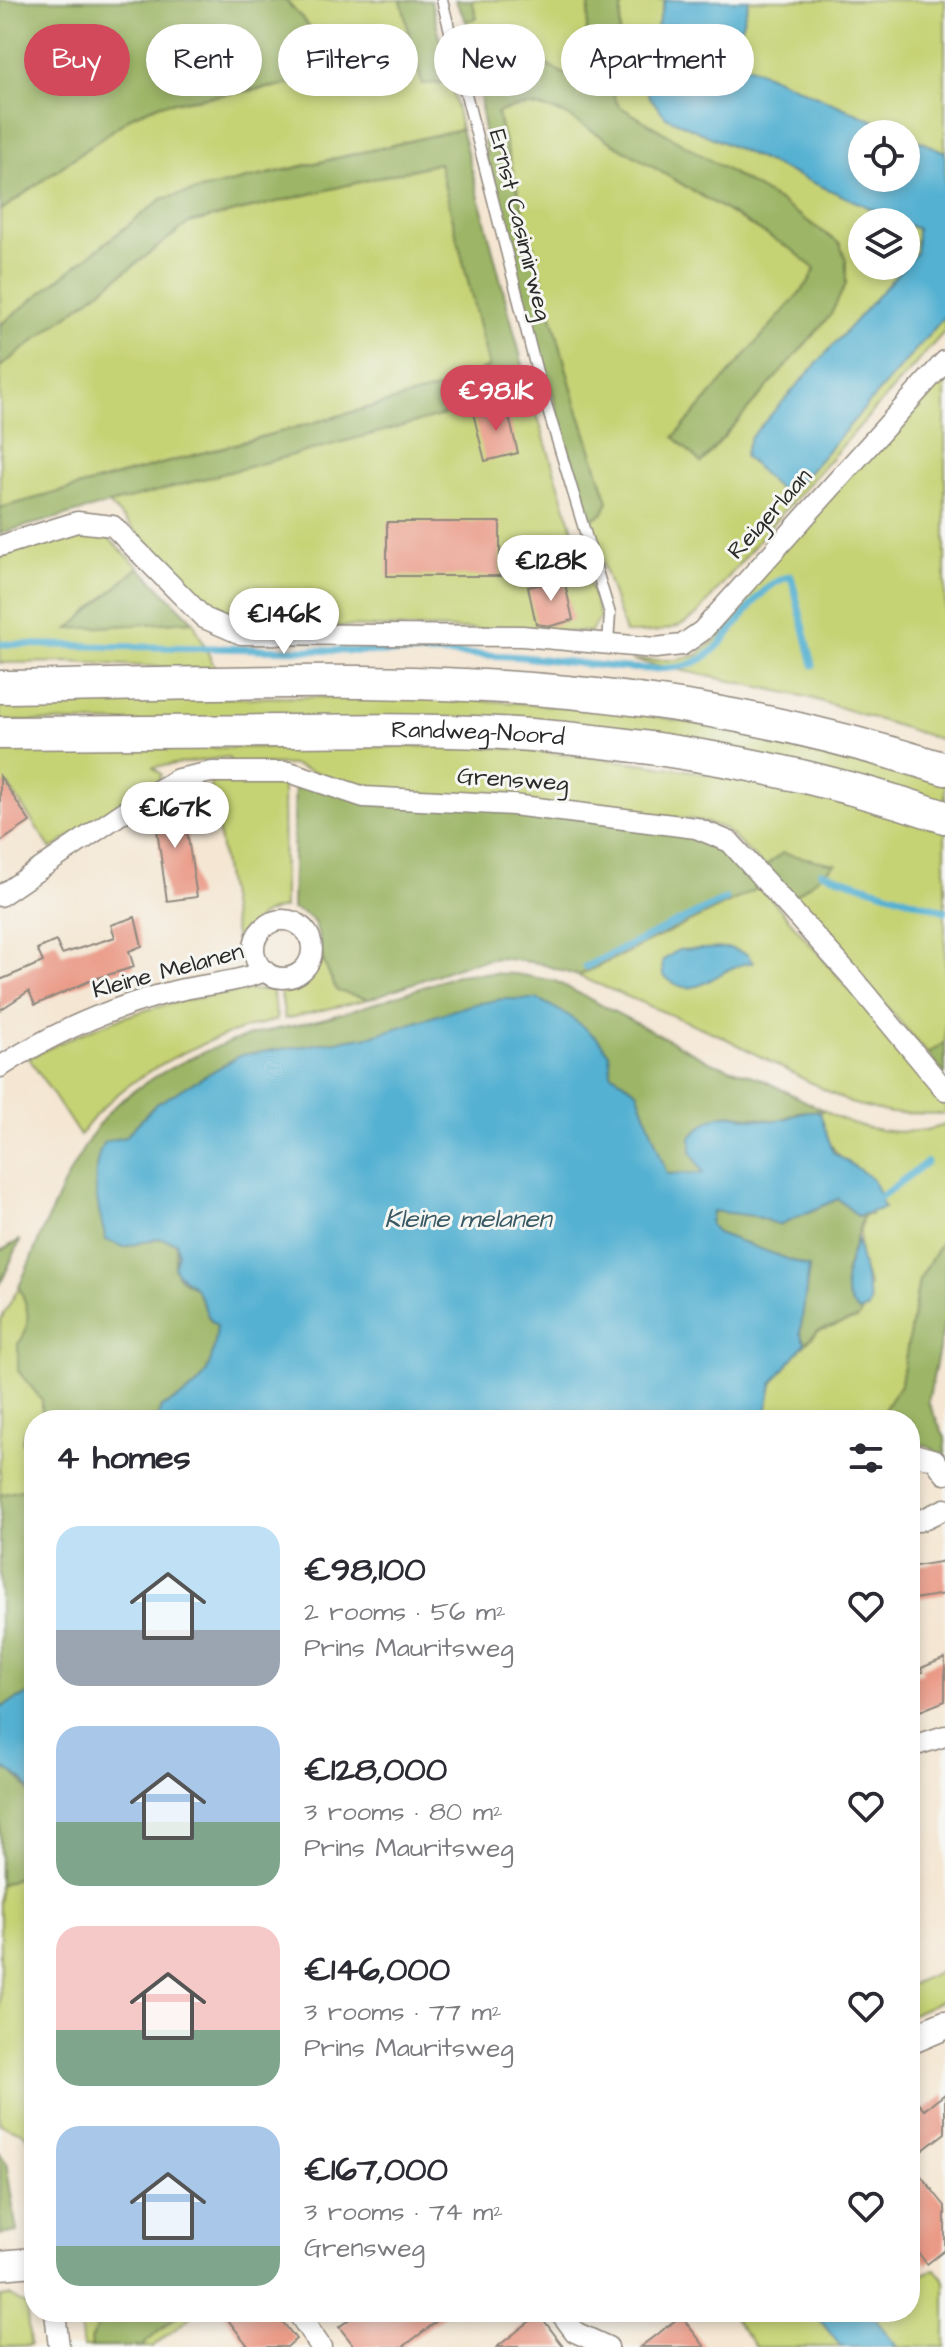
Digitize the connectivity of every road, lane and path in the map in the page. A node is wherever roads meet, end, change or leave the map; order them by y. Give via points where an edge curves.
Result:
1 (442, 0) edge
2 (945, 361) edge
3 (0, 546) edge
4 (608, 643) junction
5 (0, 687) edge
6 (0, 733) edge
7 (945, 769) edge
8 (945, 817) edge
9 (0, 896) edge
10 (265, 971) dead end
11 (0, 1067) edge
12 (945, 1090) edge
13 (920, 1456) edge
14 (945, 1474) edge
15 (945, 1509) edge
16 (920, 1521) edge
17 (945, 1736) edge
18 (920, 1744) edge
19 (945, 2025) edge
20 (920, 2036) edge
21 (24, 2263) edge
22 (0, 2265) edge
23 (56, 2322) edge
24 (304, 2322) edge
25 (568, 2322) edge
26 (59, 2347) edge
27 (321, 2347) edge
28 (608, 2347) edge

1 - 4 lane, Ernst Casimirweg via 540,384 610,614
2 - 4 street, Reigerlaan via 702,631 682,645
3 - 4 street, Reigerlaan via 77,522 113,526 204,618 241,634 522,636
5 - 7 main road, Randweg-Noord via 429,683 632,699 848,738
6 - 8 main road, Randweg-Noord via 429,730 531,735 728,761
9 - 12 street, Grensweg via 143,799 178,779 212,772 289,772 364,797 544,808 696,828 730,842
10 - 11 street, Kleine Melanen via 242,981 178,990 126,1005 61,1031
13 - 14 street via 935,1460
15 - 16 street
17 - 18 street
19 - 20 street
21 - 22 street
23 - 26 street
24 - 27 street
25 - 28 street via 575,2332

